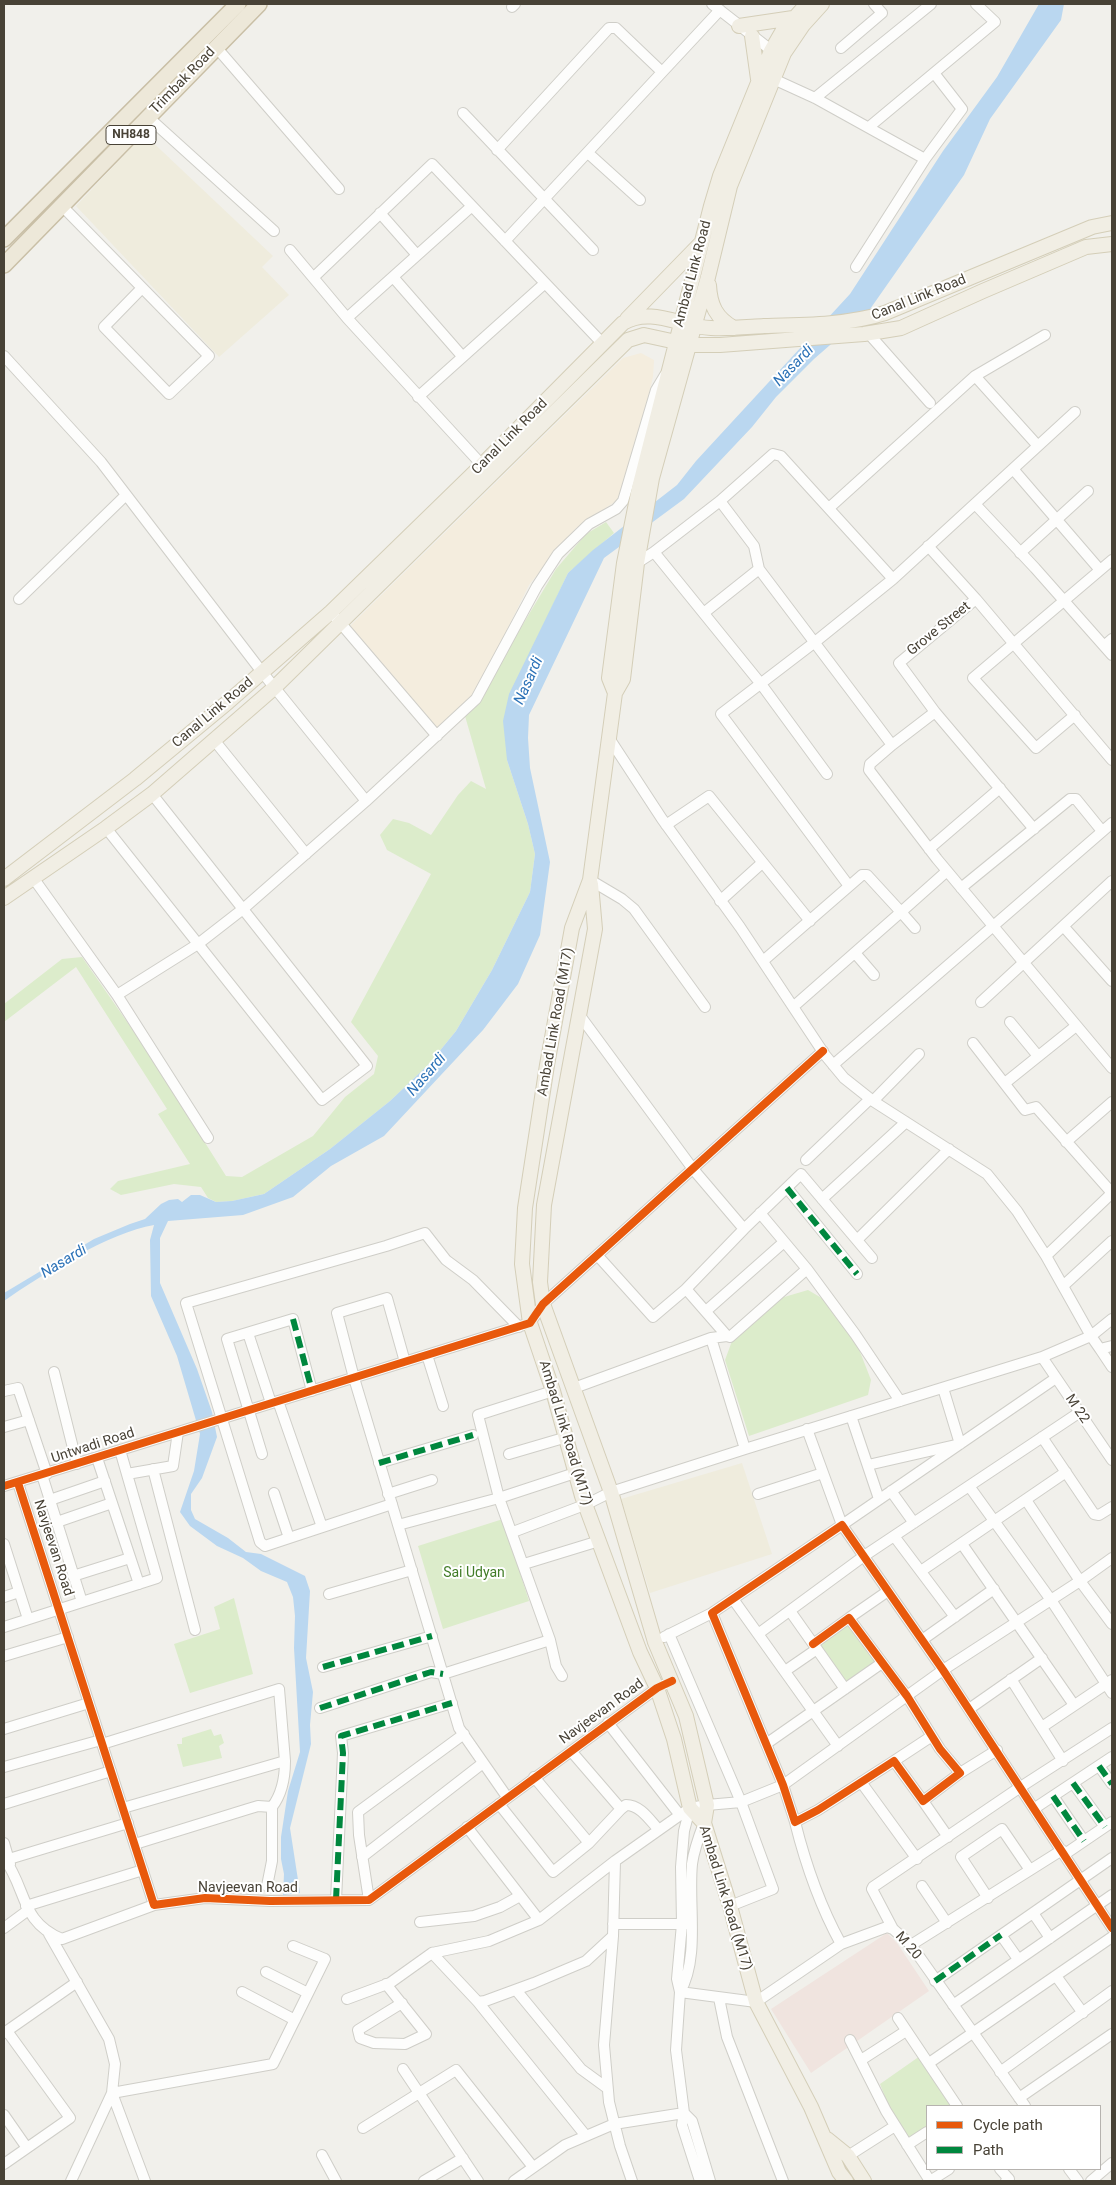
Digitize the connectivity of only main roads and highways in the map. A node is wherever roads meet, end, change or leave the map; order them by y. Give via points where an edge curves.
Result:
1 (238, 4) edge
2 (259, 4) edge
3 (807, 4) edge
4 (822, 4) edge
5 (793, 18) junction
6 (739, 26) road end
7 (752, 36) road end
8 (776, 55) junction
9 (764, 78) junction
10 (1112, 223) edge
11 (4, 239) edge
12 (702, 241) junction
13 (1112, 244) edge
14 (4, 265) edge
15 (708, 277) junction
16 (681, 322) junction
17 (623, 323) junction
18 (696, 325) junction
19 (734, 328) junction
20 (676, 342) junction
21 (690, 345) junction
22 (639, 549) joint
23 (630, 563) junction
24 (4, 879) edge
25 (590, 880) junction
26 (4, 898) edge
27 (704, 1823) junction
28 (825, 2137) junction
29 (846, 2181) edge
30 (864, 2181) edge

1 - 11 highway, Trimbak Road via 173,64
2 - 14 highway, Trimbak Road / NH848
3 - 5 main road, Ambad Link Road
4 - 8 main road, Ambad Link Road
5 - 6 main road
5 - 8 main road, Ambad Link Road
7 - 9 main road
8 - 9 main road, Ambad Link Road
9 - 12 main road, Ambad Link Road via 720,176
9 - 15 main road, Ambad Link Road via 730,186
10 - 19 main road, Canal Link Road via 1092,227 862,320
12 - 16 main road, Ambad Link Road
12 - 17 main road
13 - 21 main road, Canal Link Road via 1086,248 901,328 802,340
15 - 18 main road, Ambad Link Road
15 - 19 main road via 713,307 719,318
16 - 17 main road, Canal Link Road via 644,315
16 - 18 main road, Canal Link Road
16 - 20 main road, Ambad Link Road
17 - 24 main road, Canal Link Road via 331,612 135,779
18 - 19 main road, Canal Link Road
18 - 21 main road, Ambad Link Road
20 - 21 main road, Canal Link Road
20 - 23 main road, Ambad Link Road via 656,403 639,488
20 - 26 main road, Canal Link Road via 638,336 623,344 274,688 152,794
21 - 22 main road, Ambad Link Road via 652,478
22 - 23 main road, Ambad Link Road (M17)
23 - 25 main road, Ambad Link Road (M17) via 609,678 615,693
25 - 27 main road via 595,928 544,1205 540,1282 543,1304 611,1492 655,1642 686,1716 707,1804
25 - 27 main road, Ambad Link Road (M17) via 572,928 547,1066 526,1208 522,1264 524,1325 553,1391 575,1473 674,1739 684,1811
27 - 28 main road, Ambad Link Road (M17) via 756,2002
28 - 29 main road, Ambad Link Road (M17)
28 - 30 main road, Ambad Link Road (M17) via 848,2156

